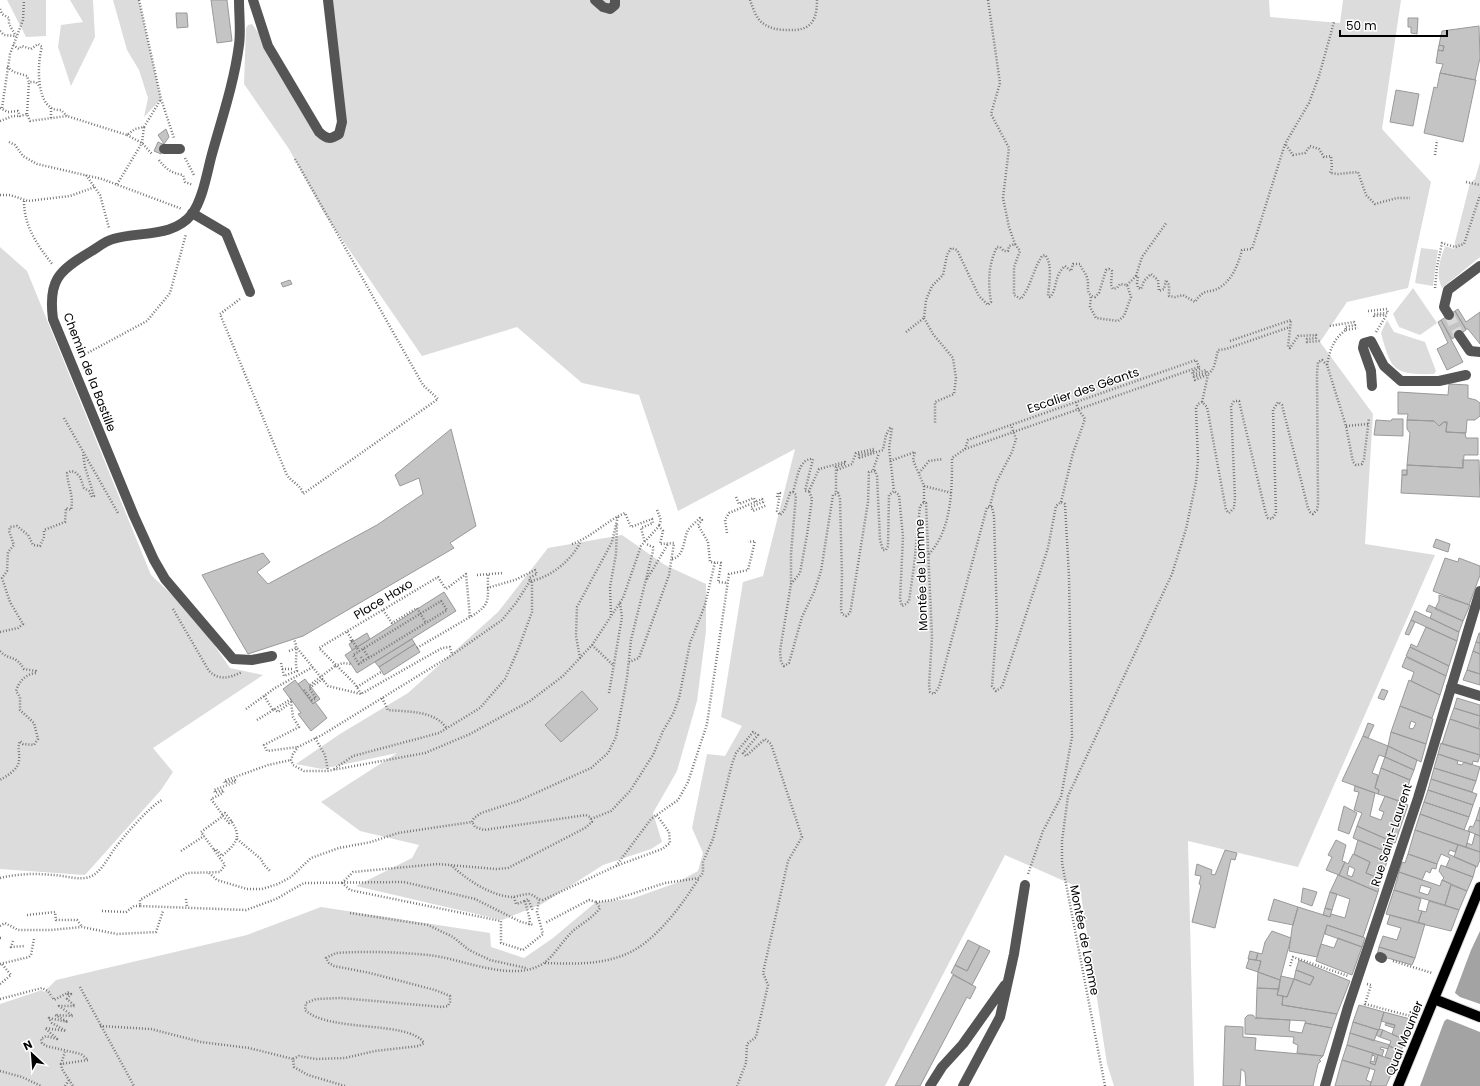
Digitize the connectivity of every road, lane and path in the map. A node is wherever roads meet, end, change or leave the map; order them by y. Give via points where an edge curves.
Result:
1 (24, 0) edge
2 (139, 0) edge
3 (240, 0) edge
4 (253, 0) edge
5 (328, 0) edge
6 (595, 0) edge
7 (615, 0) edge
8 (750, 0) edge
9 (817, 0) edge
10 (988, 0) edge
11 (0, 9) edge
12 (1334, 22) dead end
13 (0, 31) edge
14 (16, 36) junction
15 (13, 45) junction
16 (7, 67) junction
17 (29, 82) junction
18 (40, 87) junction
19 (161, 99) junction
20 (1, 108) edge
21 (51, 108) junction
22 (27, 114) junction
23 (20, 116) junction
24 (67, 116) junction
25 (51, 118) junction
26 (0, 121) edge
27 (144, 127) junction
28 (127, 135) junction
29 (1437, 140) dead end
30 (9, 142) dead end
31 (142, 143) junction
32 (1285, 144) junction
33 (164, 149) dead end
34 (180, 149) junction
35 (153, 154) dead end
36 (1435, 155) dead end
37 (158, 159) dead end
38 (295, 159) dead end
39 (86, 175) junction
40 (1466, 182) dead end
41 (1480, 185) edge
42 (116, 186) junction
43 (96, 187) junction
44 (203, 189) junction
45 (0, 195) edge
46 (1480, 195) edge
47 (1410, 198) dead end
48 (24, 201) junction
49 (192, 213) junction
50 (1167, 222) dead end
51 (112, 239) junction
52 (1015, 244) junction
53 (1480, 266) edge
54 (59, 274) junction
55 (1136, 276) junction
56 (1127, 285) junction
57 (250, 292) joint
58 (1091, 296) junction
59 (1442, 298) junction
60 (1368, 311) dead end
61 (1449, 315) tunnel mouth
62 (924, 318) junction
63 (1283, 323) junction
64 (1275, 325) junction
65 (1329, 326) dead end
66 (1290, 327) junction
67 (1268, 328) junction
68 (1358, 328) dead end
69 (1285, 329) junction
70 (1346, 330) junction
71 (1259, 331) junction
72 (1278, 331) junction
73 (906, 332) dead end
74 (1251, 334) junction
75 (1270, 334) junction
76 (1459, 335) tunnel mouth
77 (1244, 336) junction
78 (1262, 337) junction
79 (1235, 340) junction
80 (1253, 340) junction
81 (1230, 341) dead end
82 (1320, 341) dead end
83 (1371, 341) junction
84 (1246, 342) junction
85 (1237, 346) junction
86 (93, 352) dead end
87 (1480, 352) edge
88 (1188, 363) junction
89 (1327, 365) junction
90 (1180, 366) junction
91 (1199, 367) junction
92 (1172, 368) junction
93 (1190, 370) junction
94 (1164, 371) junction
95 (1183, 373) junction
96 (1156, 374) junction
97 (1208, 375) junction
98 (1466, 375) dead end
99 (1175, 376) junction
100 (1148, 377) junction
101 (1167, 379) junction
102 (1140, 380) junction
103 (1159, 381) junction
104 (1132, 383) junction
105 (1150, 384) junction
106 (1123, 386) junction
107 (1372, 386) dead end
108 (1143, 387) junction
109 (1116, 388) junction
110 (1134, 390) junction
111 (1108, 391) junction
112 (1126, 393) junction
113 (1100, 394) junction
114 (1118, 395) junction
115 (1092, 397) junction
116 (1110, 398) junction
117 (1084, 400) junction
118 (1102, 401) junction
119 (1076, 402) junction
120 (1202, 402) junction
121 (1094, 404) junction
122 (1067, 405) junction
123 (1086, 406) junction
124 (1058, 408) junction
125 (1078, 409) junction
126 (1051, 411) junction
127 (1070, 412) junction
128 (1044, 413) junction
129 (1061, 415) junction
130 (1035, 416) junction
131 (64, 418) dead end
132 (1054, 418) junction
133 (1369, 418) dead end
134 (1027, 419) junction
135 (1046, 421) junction
136 (1019, 422) junction
137 (935, 423) dead end
138 (1038, 424) junction
139 (1368, 424) junction
140 (1011, 425) junction
141 (1029, 426) junction
142 (1346, 426) junction
143 (1002, 428) junction
144 (1021, 429) junction
145 (994, 431) junction
146 (1013, 432) junction
147 (985, 434) junction
148 (1004, 435) junction
149 (978, 436) junction
150 (996, 438) junction
151 (969, 440) junction
152 (988, 441) junction
153 (980, 444) junction
154 (972, 446) junction
155 (965, 448) junction
156 (84, 452) junction
157 (879, 453) junction
158 (943, 459) dead end
159 (890, 461) junction
160 (837, 470) junction
161 (873, 470) junction
162 (919, 474) junction
163 (924, 486) junction
164 (809, 491) junction
165 (894, 491) junction
166 (793, 492) junction
167 (836, 493) junction
168 (952, 493) junction
169 (736, 497) dead end
170 (777, 497) dead end
171 (756, 502) junction
172 (924, 502) junction
173 (1061, 502) junction
174 (767, 505) dead end
175 (990, 506) junction
176 (657, 510) dead end
177 (119, 514) dead end
178 (618, 516) junction
179 (659, 526) junction
180 (727, 533) dead end
181 (582, 541) junction
182 (748, 542) dead end
183 (668, 543) junction
184 (572, 544) dead end
185 (645, 544) junction
186 (929, 554) junction
187 (672, 559) junction
188 (715, 562) junction
189 (503, 573) dead end
190 (488, 574) junction
191 (477, 575) dead end
192 (531, 581) junction
193 (645, 583) junction
194 (728, 583) junction
195 (791, 584) junction
196 (487, 588) junction
197 (1480, 591) edge
198 (620, 602) junction
199 (170, 604) dead end
200 (383, 610) junction
201 (421, 614) junction
202 (611, 615) junction
203 (470, 617) junction
204 (426, 623) junction
205 (0, 632) edge
206 (347, 632) junction
207 (294, 639) dead end
208 (592, 645) junction
209 (298, 648) junction
210 (417, 648) dead end
211 (363, 649) junction
212 (0, 651) edge
213 (289, 651) dead end
214 (359, 651) junction
215 (452, 655) junction
216 (269, 656) dead end
217 (361, 657) dead end
218 (369, 658) junction
219 (580, 658) junction
220 (364, 662) junction
221 (629, 662) junction
222 (351, 664) dead end
223 (336, 665) junction
224 (613, 665) junction
225 (312, 666) junction
226 (282, 669) dead end
227 (292, 669) dead end
228 (246, 670) dead end
229 (381, 672) dead end
230 (284, 676) dead end
231 (323, 679) junction
232 (310, 685) dead end
233 (357, 687) junction
234 (1451, 687) junction
235 (304, 690) dead end
236 (609, 693) dead end
237 (361, 694) junction
238 (264, 696) junction
239 (1480, 696) edge
240 (382, 698) junction
241 (290, 699) dead end
242 (246, 709) dead end
243 (274, 709) junction
244 (257, 720) dead end
245 (447, 729) junction
246 (315, 738) junction
247 (298, 747) junction
248 (292, 760) junction
249 (333, 770) junction
250 (328, 771) junction
251 (0, 780) edge
252 (1068, 796) junction
253 (1061, 797) junction
254 (162, 800) dead end
255 (656, 814) junction
256 (591, 819) junction
257 (232, 821) junction
258 (472, 822) junction
259 (204, 836) junction
260 (237, 839) junction
261 (214, 850) junction
262 (181, 851) dead end
263 (451, 865) junction
264 (616, 866) junction
265 (270, 871) dead end
266 (209, 873) junction
267 (0, 878) edge
268 (699, 878) junction
269 (342, 883) junction
270 (1025, 885) joint
271 (1480, 887) edge
272 (514, 897) junction
273 (186, 899) dead end
274 (539, 900) junction
275 (525, 901) junction
276 (596, 902) junction
277 (140, 906) junction
278 (187, 907) junction
279 (102, 910) dead end
280 (533, 911) dead end
281 (163, 912) dead end
282 (350, 913) dead end
283 (27, 915) dead end
284 (545, 923) dead end
285 (534, 924) dead end
286 (529, 925) junction
287 (0, 926) edge
288 (82, 927) junction
289 (34, 939) dead end
290 (13, 941) dead end
291 (25, 946) dead end
292 (1381, 957) dead end
293 (544, 963) junction
294 (1, 964) edge
295 (1290, 966) dead end
296 (528, 969) junction
297 (1435, 976) dead end
298 (1357, 980) junction
299 (1008, 982) junction
300 (0, 984) edge
301 (1371, 985) dead end
302 (80, 987) dead end
303 (0, 999) edge
304 (1434, 999) junction
305 (1480, 1017) edge
306 (1417, 1018) dead end
307 (100, 1026) junction
308 (65, 1052) dead end
309 (293, 1059) junction
310 (61, 1064) junction
311 (0, 1071) edge
312 (69, 1080) junction
313 (41, 1086) edge
314 (65, 1086) edge
315 (73, 1086) edge
316 (134, 1086) edge
317 (345, 1086) edge
318 (738, 1086) edge
319 (930, 1086) edge
320 (963, 1086) edge
321 (1105, 1086) edge
322 (1325, 1086) edge
323 (1398, 1086) edge

1 - 14 path via 23,20
2 - 19 path
3 - 44 street via 240,44 228,103
4 - 5 street via 268,46 319,132 332,139 339,134 342,122
6 - 7 street via 610,9 615,6
8 - 9 path via 754,13 763,24 778,30 797,31 812,23 817,11
10 - 52 path via 1000,82 991,114 1009,148 1003,198
11 - 14 path via 2,14 9,18 9,24
12 - 32 path via 1323,64 1308,103
13 - 14 path via 4,35
14 - 15 path
15 - 16 path
15 - 18 path via 19,49 22,46 31,49 38,44 42,47 39,56
16 - 17 path via 27,76
16 - 20 path
17 - 18 path via 36,82
17 - 22 path
18 - 21 path via 44,99
19 - 27 path
19 - 34 path
20 - 23 path via 8,112 18,111
21 - 24 path via 61,110
21 - 25 path
22 - 23 path
22 - 25 path via 30,121
23 - 26 path
24 - 25 path
24 - 28 path
27 - 28 path via 135,129
27 - 31 path
28 - 31 path
29 - 36 path
30 - 39 path via 15,145 25,158 37,164
31 - 35 path
31 - 42 path
32 - 47 path via 1294,155 1305,153 1310,146 1319,149 1324,157 1331,156 1330,173 1358,172 1366,195 1376,204 1397,198
32 - 55 path via 1252,249 1242,250 1235,272 1218,289 1204,292 1195,302 1183,295 1169,296 1169,285 1166,280 1164,290 1159,291 1158,280 1151,274 1144,281 1142,289 1138,288
33 - 34 street
34 - 44 path
37 - 44 path via 172,173 183,175 185,182
38 - 57 path via 423,385 438,399 303,494 300,486 292,482 286,473 220,314
39 - 42 path via 106,180
39 - 43 path
40 - 41 path
42 - 49 path
43 - 48 path via 70,196
43 - 51 path
44 - 49 street
45 - 48 path via 10,195
46 - 59 path via 1464,244 1455,247 1442,243 1435,286
48 - 54 path via 30,233
49 - 51 street via 181,224 169,230
49 - 57 street via 226,233
49 - 86 path via 170,293 147,321
50 - 55 path via 1142,257
51 - 54 street
52 - 58 path via 1020,251 1014,267 1014,295 1021,299 1027,291 1036,265 1045,255 1048,257 1048,296 1053,294 1055,280 1061,270 1065,266 1071,271 1073,264 1077,263 1087,276 1088,292
52 - 62 path via 1004,252 1000,247 996,247 988,283 991,302 988,305 979,296 957,250 951,248 943,275 932,286 926,300
53 - 59 street via 1448,290
54 - 216 street, Chemin de la Bastille via 51,301 53,319 154,560 165,579 233,659 252,660
55 - 56 path
56 - 58 path via 1120,284 1113,289 1112,271 1109,269 1106,270 1099,293 1095,297
56 - 58 path via 1131,297 1124,316 1118,321 1096,318 1090,307
59 - 61 street
60 - 83 path via 1387,309 1388,313 1374,314 1386,315
62 - 73 path
62 - 137 path via 933,334 953,358 956,378 954,394 935,402
63 - 64 path
63 - 66 path via 1291,320
63 - 69 path
64 - 67 path
64 - 72 path
65 - 70 path via 1354,322 1355,325 1345,327
66 - 69 path
66 - 82 path via 1290,348 1298,336 1316,335 1316,338 1307,339 1307,342
67 - 71 path
67 - 75 path
68 - 70 path
69 - 72 path
70 - 89 path via 1331,347
71 - 74 path
71 - 78 path
72 - 75 path
74 - 77 path
74 - 80 path
75 - 78 path
76 - 87 street via 1470,351
77 - 79 path
77 - 84 path
78 - 80 path
79 - 81 path
79 - 85 path
80 - 84 path
83 - 98 street via 1384,366 1401,381 1439,381
83 - 107 street via 1364,343 1363,348 1371,371
84 - 85 path
85 - 97 path, Montée de Lomme via 1218,350 1214,370
88 - 90 path, Escalier des Géants
88 - 91 path via 1196,360
88 - 93 path
89 - 120 path via 1322,360 1318,362 1318,504 1313,514 1308,508 1282,405 1278,402 1273,410 1275,516 1272,519 1266,514 1239,401 1234,401 1230,406 1235,498 1234,508 1229,513 1226,510 1207,407
89 - 142 path
90 - 92 path, Escalier des Géants
90 - 95 path
91 - 93 path
91 - 97 path via 1200,369 1192,372 1194,374 1206,370 1207,373 1194,377 1195,380
92 - 94 path, Escalier des Géants
92 - 99 path
93 - 95 path
94 - 96 path, Escalier des Géants
94 - 101 path
95 - 99 path
96 - 100 path, Escalier des Géants
96 - 103 path
97 - 120 path, Montée de Lomme
99 - 101 path
100 - 102 path, Escalier des Géants
100 - 105 path
101 - 103 path
102 - 104 path, Escalier des Géants
102 - 108 path
103 - 105 path
104 - 106 path, Escalier des Géants
104 - 110 path
105 - 108 path
106 - 109 path, Escalier des Géants
106 - 112 path
108 - 110 path
109 - 111 path, Escalier des Géants
109 - 114 path
110 - 112 path
111 - 113 path, Escalier des Géants
111 - 116 path
112 - 114 path
113 - 115 path, Escalier des Géants
113 - 118 path
114 - 116 path
115 - 117 path, Escalier des Géants
115 - 121 path
116 - 118 path
117 - 119 path, Escalier des Géants
117 - 123 path
118 - 121 path
119 - 122 path, Escalier des Géants
119 - 125 path
120 - 252 path, Montée de Lomme via 1196,408 1198,460 1192,507 1172,574
121 - 123 path
122 - 124 path, Escalier des Géants
122 - 127 path
123 - 125 path
124 - 126 path, Escalier des Géants
124 - 129 path
125 - 127 path
125 - 173 path via 1085,419 1073,453
126 - 128 path, Escalier des Géants
126 - 132 path
127 - 129 path
128 - 130 path, Escalier des Géants
128 - 135 path
129 - 132 path
130 - 134 path, Escalier des Géants
130 - 138 path
131 - 156 path
132 - 135 path
133 - 139 path
134 - 136 path, Escalier des Géants
134 - 141 path
135 - 138 path
136 - 140 path, Escalier des Géants
136 - 144 path
138 - 141 path
139 - 142 path
139 - 142 path via 1364,459 1362,464 1356,466
140 - 143 path, Escalier des Géants
140 - 146 path
141 - 144 path
143 - 145 path, Escalier des Géants
143 - 148 path
144 - 146 path
145 - 147 path, Escalier des Géants
145 - 150 path
146 - 148 path
146 - 175 path via 1016,439 1014,446 996,483
147 - 149 path, Escalier des Géants
147 - 152 path
148 - 150 path
149 - 151 path, Escalier des Géants
149 - 153 path
150 - 152 path
151 - 154 path
151 - 155 path
152 - 153 path
153 - 154 path
154 - 155 path
155 - 168 path via 952,458
156 - 177 path
156 - 205 path via 85,467 94,496 92,497 84,488 80,477 71,471 67,473 66,480 72,493 71,510 66,508 65,522 44,530 40,546 34,545 28,535 17,526 10,527 8,531 14,545 8,552 7,571 2,578 10,602 23,624 18,628
157 - 159 path via 883,450 886,435 892,428
157 - 160 path via 859,458 873,452 874,449 856,453 852,464
157 - 161 path
158 - 162 path via 929,460
159 - 162 path via 915,452 912,460
159 - 165 path
160 - 164 path via 836,467 845,462 819,469
160 - 167 path
161 - 165 path via 877,476 881,546 885,551 889,544 889,495
161 - 167 path via 869,474 868,502 852,608 846,616 842,614 841,608 841,503 839,494
162 - 163 path
163 - 168 path
163 - 172 path
164 - 166 path via 805,491 813,459 806,460 802,465
164 - 195 path via 812,499 800,573
165 - 172 path, Montée de Lomme via 898,493 902,517 902,606 908,601 920,506
166 - 170 path via 789,495 784,511 780,515 780,493
166 - 195 path via 796,497
167 - 195 path via 831,499 821,571 802,618 789,663 784,666 780,651
168 - 186 path via 939,540
169 - 171 path via 739,504 754,498
171 - 174 path via 762,498 763,502 751,508 752,511
171 - 180 path via 726,515
172 - 186 path, Montée de Lomme via 927,507
173 - 175 path via 1056,506 1048,548 1002,687 996,691 992,686 997,621 994,516
173 - 253 path via 1065,504 1066,513 1072,737
175 - 186 path, Montée de Lomme via 985,511 966,592 939,687 934,694 930,689 932,637
176 - 179 path via 661,520
178 - 181 path
178 - 185 path via 625,513 631,527 652,519 654,523 641,528
178 - 202 path via 616,554 610,587
178 - 219 path via 612,542 577,607 576,636
179 - 183 path via 663,531 660,544
179 - 185 path
181 - 184 path
181 - 192 path via 576,552 554,573
182 - 194 path via 755,541 748,570 729,574
183 - 187 path via 674,543
183 - 193 path
185 - 193 path via 653,546
185 - 198 path via 641,546
187 - 188 path via 683,549 688,530 700,518 702,520 698,525 708,542 710,562
187 - 221 path via 669,575 639,658
188 - 194 path via 721,563 718,582
188 - 256 path via 706,605 690,643 679,698 673,714 653,755 630,791 611,811
189 - 190 path
190 - 191 path
190 - 196 path
192 - 196 path via 529,578 537,574 535,570 515,580
192 - 215 path via 502,620
192 - 245 path via 532,612 505,679 480,708
193 - 221 path via 631,640
194 - 255 path via 705,733 682,794 672,805
196 - 203 path via 486,606
197 - 234 street, Rue Saint-Laurent
198 - 202 path
198 - 224 path via 622,617
199 - 228 path via 209,671 218,677 226,678
200 - 201 path via 392,623 417,608
200 - 203 path, Place Haxo via 438,577 446,589 466,574
200 - 206 path, Place Haxo
201 - 204 path
201 - 204 path via 441,601 447,610
201 - 211 path
202 - 208 path
203 - 210 path
204 - 218 path
206 - 214 path
206 - 223 path, Place Haxo via 318,648
207 - 209 path
208 - 219 path
208 - 224 path
209 - 213 path
209 - 225 path
209 - 230 path via 295,664 297,671
211 - 214 path
211 - 218 path
212 - 251 path via 17,659 24,669 36,671 23,678 16,691 20,697 20,710 34,723 38,739 31,746 20,741 17,747 18,763 11,773
214 - 220 path via 353,655 359,664
215 - 237 path via 450,647 442,648
215 - 240 path
217 - 220 path
218 - 220 path
219 - 249 path via 563,676 530,701 470,734 425,753
221 - 258 path via 616,737 604,758 591,768 542,791 481,813
222 - 223 path
223 - 232 path, bridge
223 - 233 path
224 - 236 path
225 - 231 path
225 - 238 path
226 - 227 path
229 - 233 path
231 - 235 path via 309,688 316,698 312,700
231 - 237 path via 328,686
233 - 237 path
234 - 239 street
234 - 298 street, Rue Saint-Laurent via 1418,798
238 - 242 path
238 - 243 path
240 - 245 path via 388,710 430,715
240 - 246 path
241 - 243 path
243 - 244 path
243 - 247 path via 278,712 291,702 293,717 299,727 264,745 267,751
245 - 249 path via 416,740 353,756
246 - 247 path
246 - 250 path via 325,755
247 - 248 path
248 - 250 path via 293,765 304,772
248 - 257 path via 268,765 224,781 236,782 214,790 215,793 223,790 224,793 211,798 222,814 225,813
249 - 250 path
252 - 253 path
252 - 321 path, Montée de Lomme via 1062,863
253 - 270 path via 1043,832
254 - 267 path via 90,877 81,879 38,874
255 - 264 path
255 - 264 path via 669,832 670,843 639,859
256 - 258 path via 586,815 484,830 475,828
256 - 263 path via 589,826 508,868
257 - 259 path via 229,823 223,816 201,832
257 - 260 path via 238,830
258 - 266 path via 406,832 339,848 312,858 291,877 262,889 247,889 217,880
259 - 261 path
259 - 262 path
260 - 261 path via 233,847 222,856
260 - 265 path via 261,858
261 - 266 path via 224,865 220,872
263 - 269 path via 353,872
263 - 272 path via 463,876 484,888 497,894
264 - 274 path
266 - 277 path via 187,873 176,878 140,900
268 - 276 path via 665,883 619,898
268 - 293 path via 683,903 664,925 625,955 604,961
268 - 318 path via 703,873 703,862 713,839 736,753 749,735 756,732 758,735 743,753 746,756 765,739 771,744 802,837 788,860 762,974 768,985 756,1037 746,1044 746,1063
269 - 274 path via 350,890 501,920 501,942 523,950 543,934 537,912
269 - 278 path via 304,883 276,899 246,910
269 - 286 path via 404,882 431,888 475,899
270 - 299 street
271 - 304 main road, Quai Mounier
272 - 274 path via 529,894
272 - 275 path via 516,904
273 - 278 path
275 - 280 path via 528,899
275 - 286 path
276 - 284 path via 589,900
276 - 293 path via 600,908 596,914 564,939
277 - 278 path
277 - 279 path via 134,906 126,912
281 - 288 path via 156,932 117,934
282 - 296 path via 428,925 483,957
283 - 288 path via 55,912 56,920 77,920
285 - 286 path
287 - 288 path via 5,923 18,930
289 - 294 path via 29,957
290 - 291 path via 11,947
292 - 297 path
293 - 296 path
294 - 300 path via 11,975
295 - 298 path via 1293,957
296 - 309 path via 492,969 448,958 391,952 329,955 326,958 334,966 435,990 450,996 450,1002 448,1006 442,1007 341,998 306,1003 305,1010 314,1017 329,1022 412,1034 420,1037 424,1043 419,1046 375,1051 344,1058 316,1059 299,1056
298 - 322 street, Rue Saint-Laurent
299 - 319 street
299 - 320 street via 998,1023
301 - 306 path via 1366,1004
302 - 307 path
303 - 310 path via 42,988 48,991 54,1000 69,992 68,994 71,994 67,999 75,1006 59,1006 72,1016 55,1015 68,1022 49,1018 52,1023 66,1031 45,1028 58,1039 46,1036 41,1039 42,1043 81,1054 88,1060
304 - 305 main road
304 - 323 main road, Quai Mounier
307 - 309 path via 151,1029 201,1042 250,1048
307 - 316 path
308 - 310 path
309 - 317 path via 294,1067 301,1072
310 - 312 path
311 - 313 path
312 - 314 path
312 - 315 path

